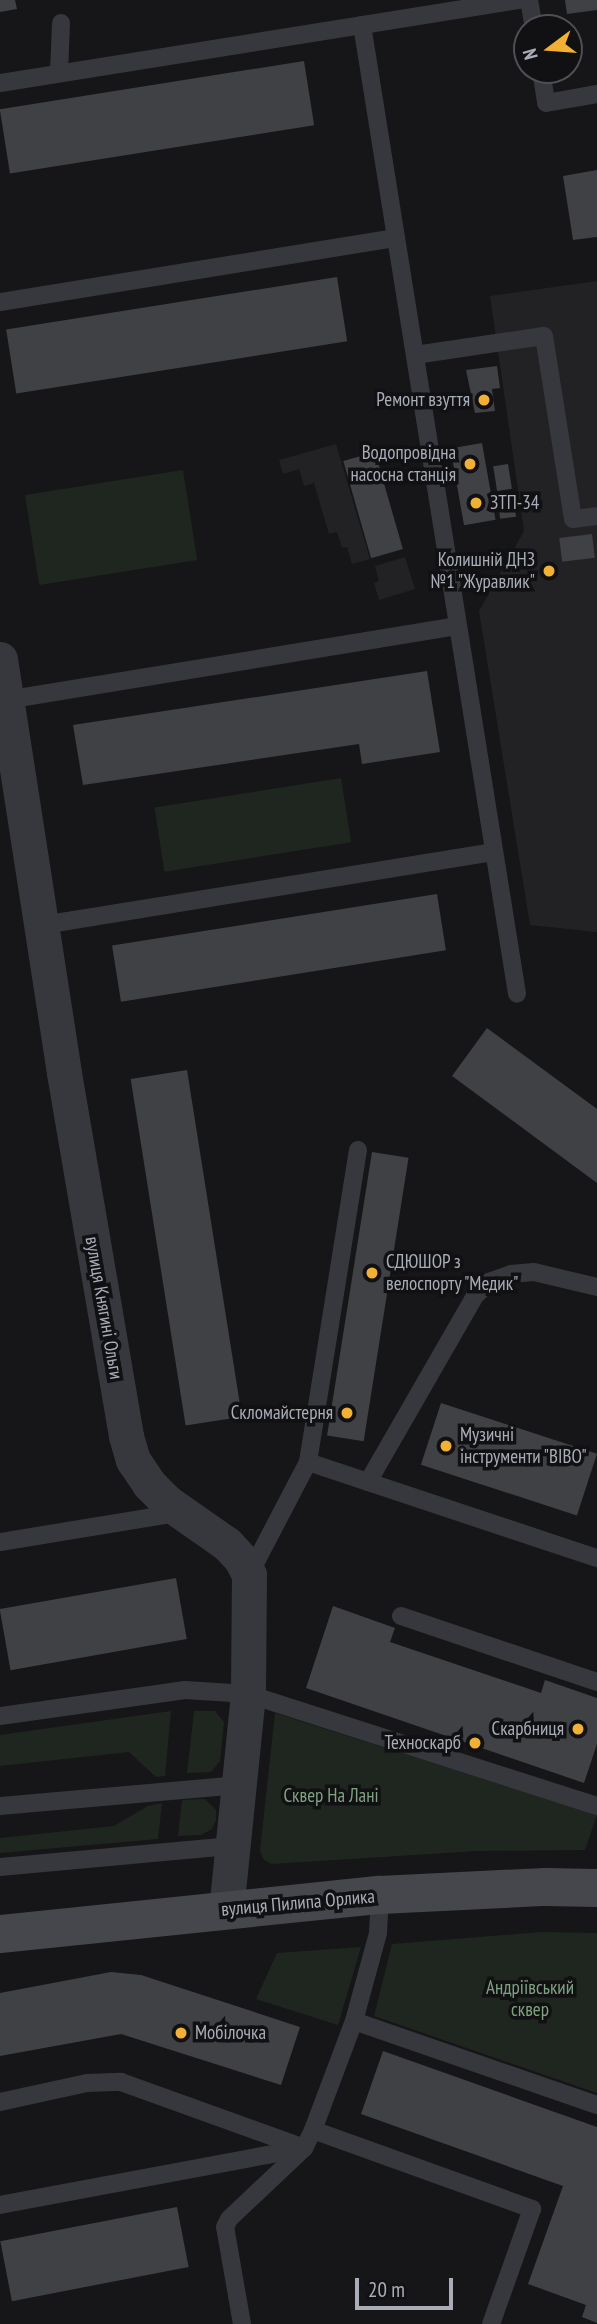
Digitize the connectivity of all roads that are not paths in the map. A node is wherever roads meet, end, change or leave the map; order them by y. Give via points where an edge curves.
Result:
1 (519, 0) edge
2 (61, 23) dead end
3 (362, 25) junction
4 (60, 73) junction
5 (0, 83) edge
6 (543, 84) edge
7 (597, 94) edge
8 (396, 238) junction
9 (0, 302) edge
10 (415, 355) junction
11 (597, 516) edge
12 (458, 626) junction
13 (0, 659) edge
14 (6, 699) junction
15 (494, 852) junction
16 (43, 925) junction
17 (517, 994) dead end
18 (358, 1150) dead end
19 (597, 1287) edge
20 (308, 1462) junction
21 (368, 1482) junction
22 (181, 1512) junction
23 (0, 1542) edge
24 (597, 1558) edge
25 (249, 1574) junction
26 (401, 1616) dead end
27 (597, 1682) edge
28 (248, 1694) junction
29 (0, 1716) edge
30 (239, 1785) junction
31 (0, 1806) edge
32 (597, 1806) edge
33 (232, 1846) junction
34 (0, 1867) edge
35 (597, 1888) edge
36 (380, 1895) junction
37 (226, 1910) junction
38 (0, 1934) edge
39 (354, 2021) junction
40 (0, 2102) edge
41 (597, 2105) edge
42 (313, 2130) junction
43 (304, 2148) junction
44 (0, 2205) edge
45 (242, 2324) edge
46 (491, 2324) edge

1 - 3 lane
2 - 4 lane
3 - 4 lane
3 - 8 lane
4 - 5 lane
6 - 7 lane via 546,103
8 - 9 lane
8 - 10 lane
10 - 11 lane via 544,336 573,519
10 - 12 lane
12 - 14 lane
12 - 15 lane
13 - 14 street, вулиця Княгині Ольги
14 - 16 street, вулиця Княгині Ольги
15 - 16 lane
15 - 17 lane
16 - 22 street, вулиця Княгині Ольги via 126,1436 133,1460 149,1485
18 - 20 lane
19 - 21 lane via 534,1272 512,1273 489,1282 475,1296
20 - 21 lane
20 - 25 lane
21 - 24 lane
22 - 23 lane
22 - 25 street, вулиця Княгині Ольги via 228,1544
25 - 28 street
26 - 27 lane
28 - 29 lane via 185,1690
28 - 30 street
28 - 32 lane
30 - 31 lane
30 - 33 street
33 - 34 lane
33 - 37 street
35 - 36 main road, вулиця Пилипа Орлика
36 - 37 main road, вулиця Пилипа Орлика
36 - 39 lane via 378,1933
37 - 38 main road, вулиця Пилипа Орлика
39 - 41 lane
39 - 42 lane
40 - 43 lane via 87,2083 121,2082
42 - 43 lane
42 - 46 lane via 531,2209
43 - 44 lane
43 - 45 lane via 225,2227

